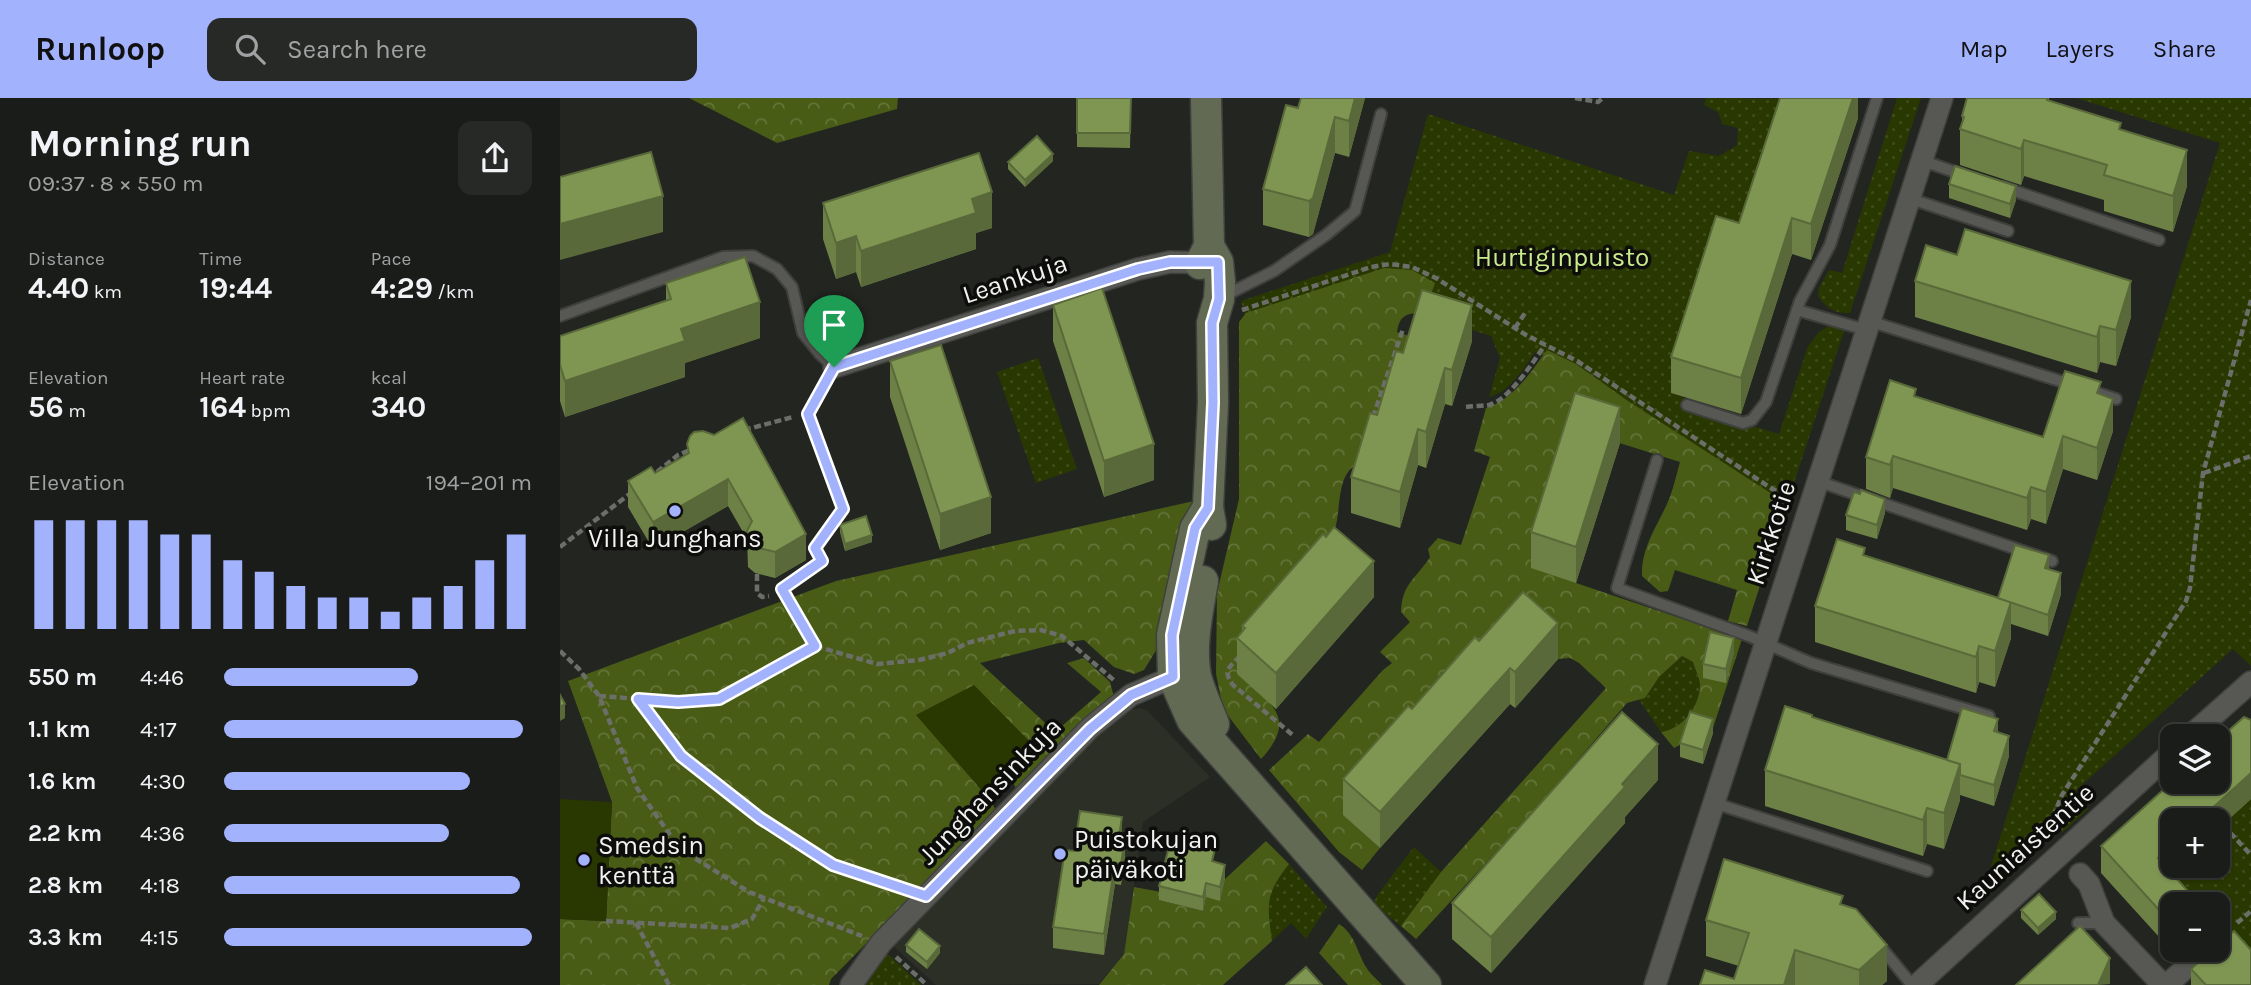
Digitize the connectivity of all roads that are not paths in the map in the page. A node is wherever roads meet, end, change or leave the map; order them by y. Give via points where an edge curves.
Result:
1 (1206, 98) edge
2 (1877, 98) edge
3 (1942, 98) edge
4 (1381, 114) dead end
5 (1920, 160) junction
6 (1972, 177) edge
7 (1998, 186) edge
8 (1908, 198) junction
9 (2008, 231) dead end
10 (2159, 240) dead end
11 (1209, 257) junction
12 (1216, 305) junction
13 (1797, 310) junction
14 (560, 316) edge
15 (1867, 325) junction
16 (834, 367) junction
17 (2116, 399) edge
18 (1687, 405) dead end
19 (1657, 460) dead end
20 (1814, 490) junction
21 (2052, 561) dead end
22 (782, 589) road end
23 (1765, 643) junction
24 (1185, 677) junction
25 (2251, 682) edge
26 (1989, 716) edge
27 (2204, 724) edge
28 (2160, 763) edge
29 (1714, 803) junction
30 (1927, 871) dead end
31 (2080, 874) dead end
32 (2078, 923) dead end
33 (2105, 923) junction
34 (1869, 932) edge
35 (2191, 962) edge
36 (851, 985) edge
37 (1426, 985) edge
38 (1655, 985) edge
39 (1914, 985) edge
40 (2165, 985) edge

1 - 11 street
2 - 13 lane via 1830,245
3 - 5 street, Kirkkotie
4 - 12 lane via 1355,211 1274,271
5 - 6 lane
5 - 8 street, Kirkkotie
7 - 10 lane
8 - 9 lane
8 - 15 street, Kirkkotie
11 - 12 street
11 - 16 street, Leankuja via 1138,269
12 - 24 street via 1208,508 1212,533 1195,652
13 - 15 lane
13 - 18 lane via 1766,402 1752,420 1743,423
14 - 16 lane via 723,257 753,256 778,269 792,287 803,333
15 - 17 lane
15 - 20 street, Kirkkotie
16 - 22 lane via 808,414 843,509 815,548 822,561
19 - 23 lane via 1617,589
20 - 21 lane
20 - 23 street, Kirkkotie
23 - 26 lane via 1811,663
23 - 29 street, Kirkkotie
24 - 36 street, Junghansinkuja via 1131,695 1090,729 881,943
24 - 37 street via 1192,720
25 - 27 street
28 - 39 street, Kauniaistentie
29 - 30 lane
29 - 38 street, Kirkkotie
31 - 33 street
32 - 33 lane
33 - 40 street
34 - 39 lane
35 - 40 street

